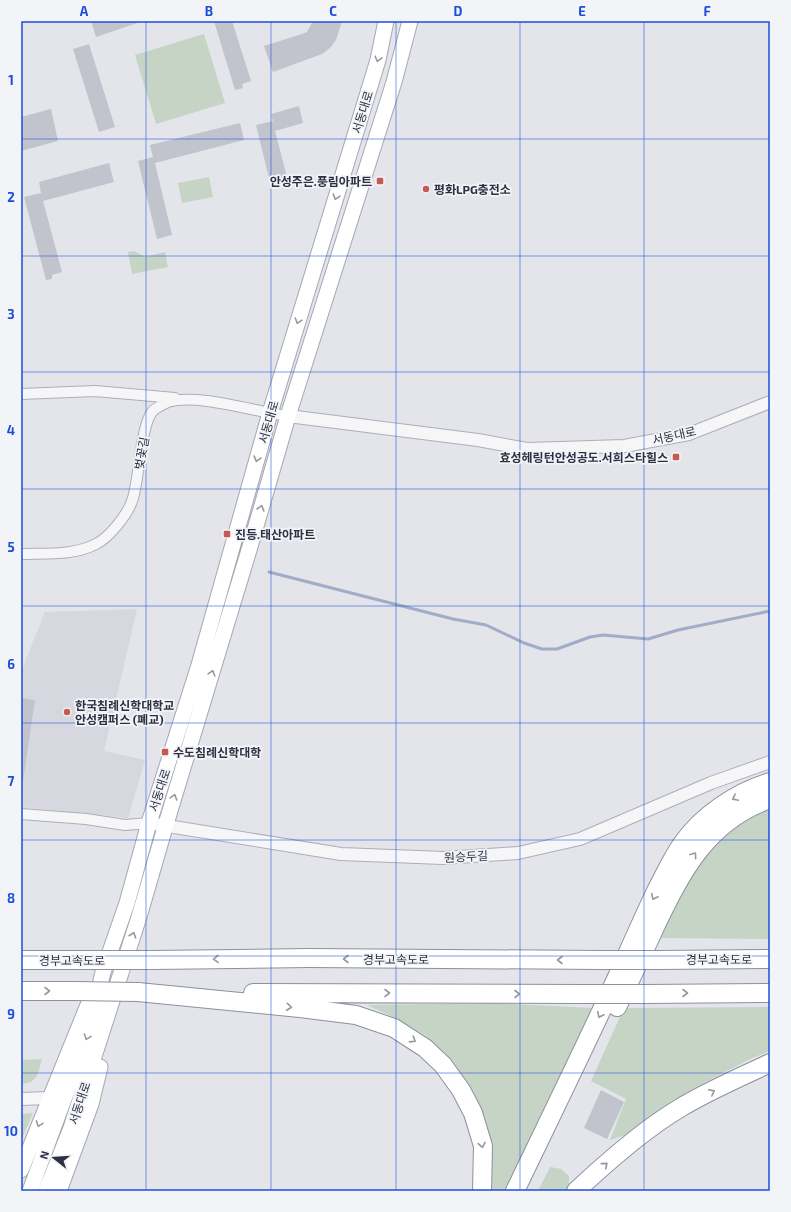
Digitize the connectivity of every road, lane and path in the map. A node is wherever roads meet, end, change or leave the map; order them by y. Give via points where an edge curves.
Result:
1 (386, 21) edge
2 (410, 21) edge
3 (21, 394) edge
4 (183, 399) junction
5 (770, 402) edge
6 (270, 414) junction
7 (288, 416) junction
8 (21, 554) edge
9 (770, 762) edge
10 (770, 782) edge
11 (770, 798) edge
12 (21, 814) edge
13 (149, 823) junction
14 (166, 824) junction
15 (770, 954) edge
16 (729, 959) junction
17 (770, 959) edge
18 (21, 960) edge
19 (103, 972) junction
20 (121, 972) junction
21 (21, 991) edge
22 (138, 992) junction
23 (770, 993) edge
24 (770, 1063) edge
25 (49, 1098) junction
26 (21, 1099) edge
27 (21, 1170) edge
28 (30, 1191) edge
29 (46, 1191) edge
30 (58, 1191) edge
31 (482, 1191) edge
32 (515, 1191) edge
33 (527, 1191) edge
34 (576, 1191) edge

1 -> 6 main road, 서동대로 via 378,60
2 - 7 main road, 서동대로 via 394,82
3 - 4 street via 95,391
4 - 6 street, 벚꽃길
4 - 8 street, 벚꽃길 via 166,403 153,412 146,426 133,499 118,526 97,544 72,553
5 - 7 street, 서동대로 via 689,434 624,446 527,449 478,440
6 - 7 street, 벚꽃길
6 -> 13 main road, 서동대로 via 199,665
14 -> 7 main road, 서동대로
9 - 14 street, 원승두길 via 711,783 580,839 518,853 443,858 341,854
10 -> 32 highway via 730,800 702,822 682,843 670,862
33 -> 11 highway via 686,866 719,829 745,810
12 - 13 street, 서동대로 via 124,825
13 - 14 street, 원승두길
13 - 19 main road, 서동대로 via 127,903
20 -> 14 main road, 서동대로
15 - 16 highway
16 - 17 highway, 경부고속도로
16 -> 18 highway, 경부고속도로, bridge
19 - 25 main road
19 -> 28 main road, 서동대로 via 91,1026
20 - 29 main road, 서동대로 via 71,1128
20 - 30 main road via 91,1104
21 -> 22 highway, bridge
22 -> 23 highway, bridge
22 -> 31 highway via 356,1015 394,1028 425,1048 443,1065 461,1090 473,1113 483,1146
34 -> 24 highway via 638,1138 680,1108
25 - 26 street
25 -> 27 main road

